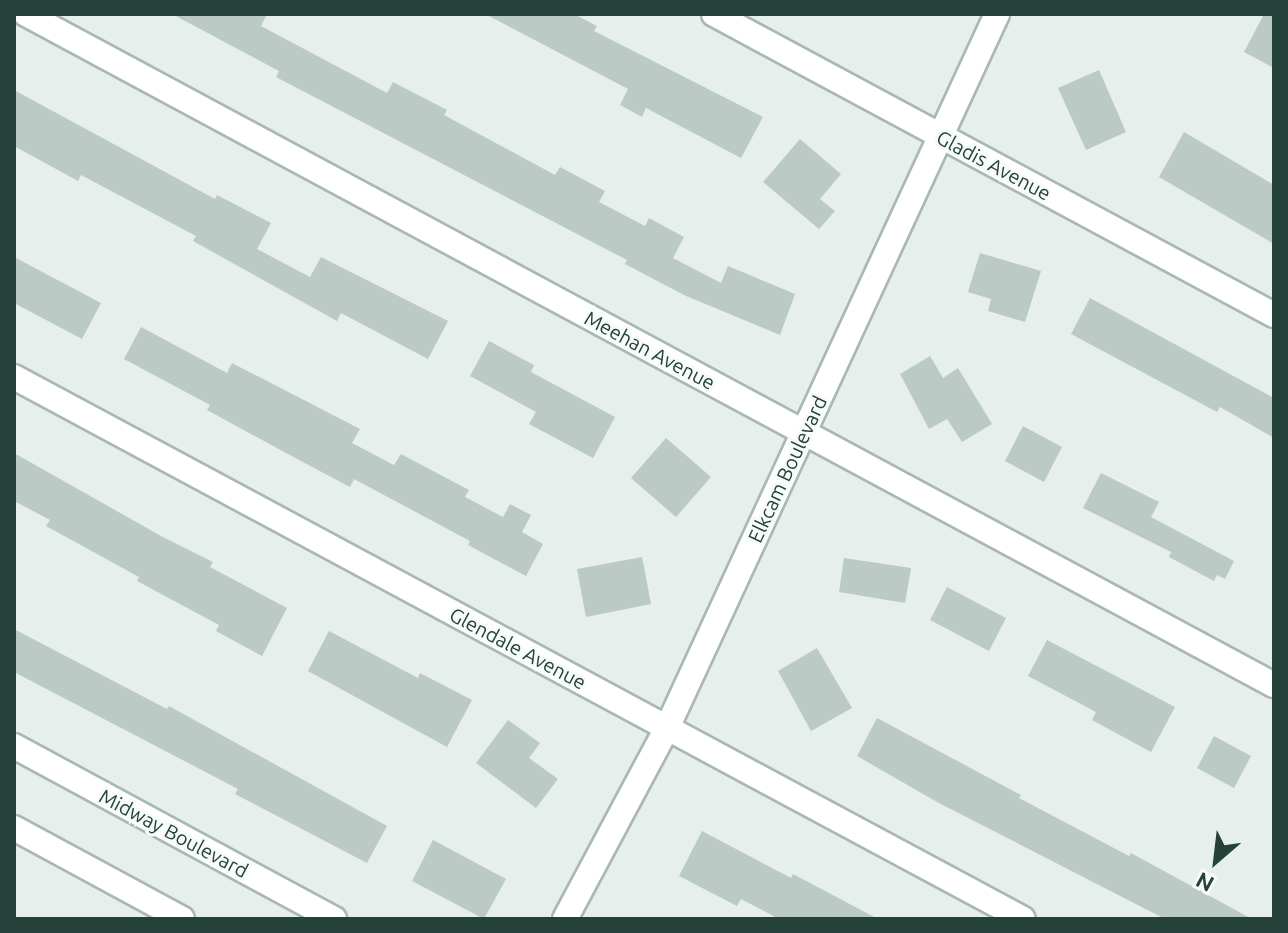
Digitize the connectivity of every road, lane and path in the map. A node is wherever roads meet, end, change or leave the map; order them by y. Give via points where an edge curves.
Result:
1 (26, 14) edge
2 (714, 14) edge
3 (997, 14) edge
4 (941, 136) junction
5 (1274, 315) edge
6 (14, 377) edge
7 (804, 432) junction
8 (1274, 685) edge
9 (667, 728) junction
10 (14, 746) edge
11 (14, 828) edge
12 (182, 919) edge
13 (334, 919) edge
14 (565, 919) edge
15 (1023, 919) edge

1 - 7 street, Meehan Avenue
2 - 4 street, Gladis Avenue
3 - 4 street, Elkcam Boulevard
4 - 5 street, Gladis Avenue
4 - 7 street, Elkcam Boulevard
6 - 9 street, Glendale Avenue
7 - 8 street, Meehan Avenue
7 - 9 street, Elkcam Boulevard
9 - 14 street, Elkcam Boulevard
9 - 15 street, Glendale Avenue
10 - 13 street, Midway Boulevard
11 - 12 street

